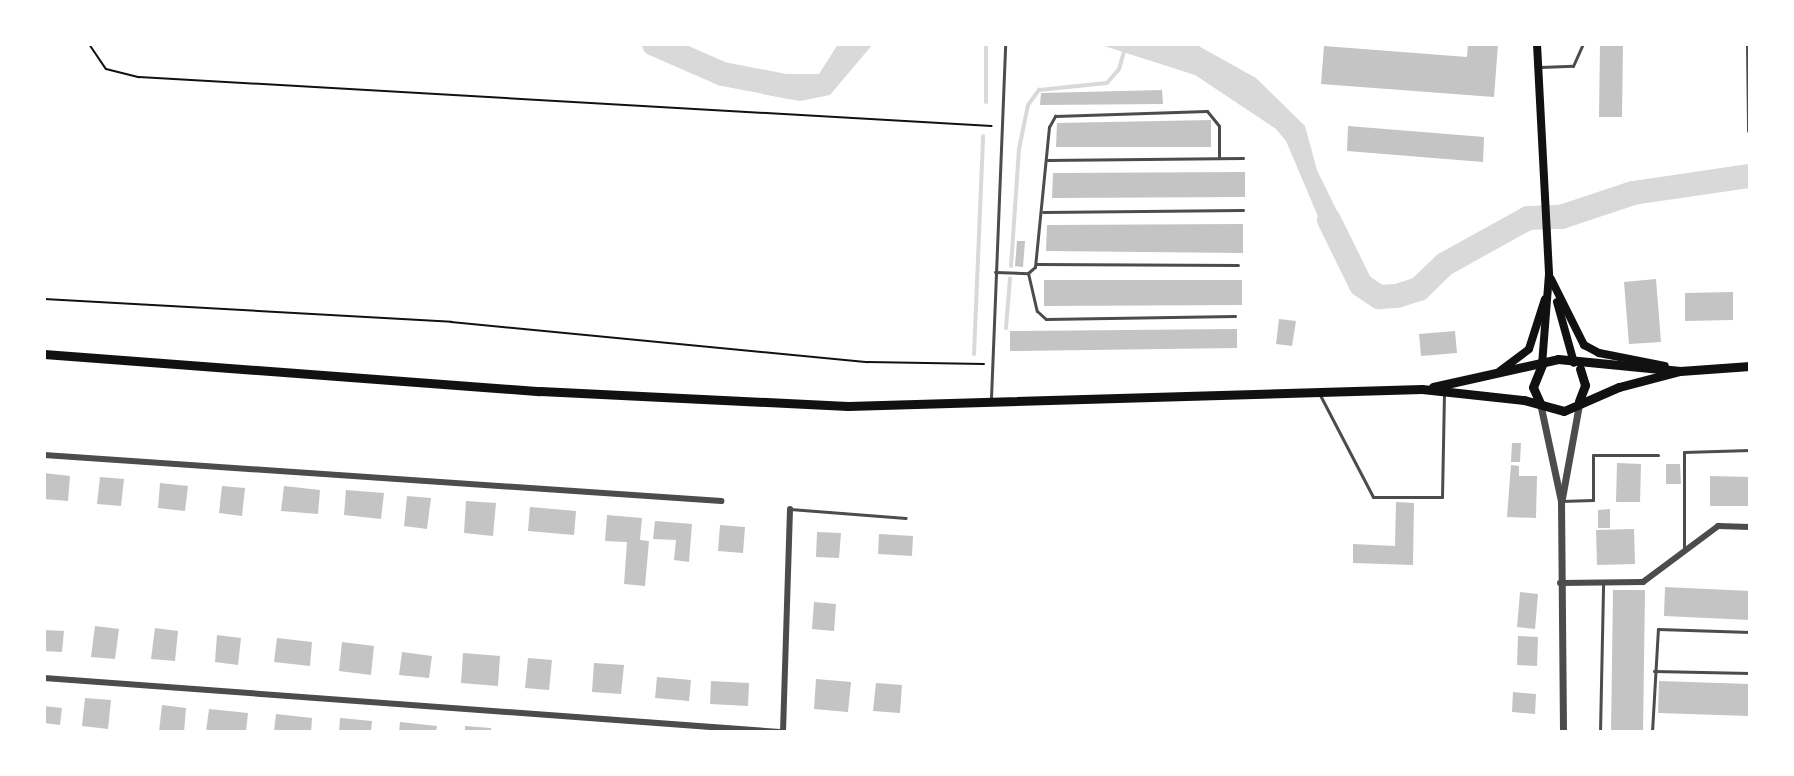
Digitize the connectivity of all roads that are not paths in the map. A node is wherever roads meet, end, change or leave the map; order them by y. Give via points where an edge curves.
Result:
1 (1005, 44) edge
2 (1537, 44) edge
3 (1583, 44) edge
4 (1747, 44) edge
5 (1536, 67) junction
6 (1748, 131) dead end
7 (1219, 158) junction
8 (1243, 158) dead end
9 (1045, 160) junction
10 (1243, 210) dead end
11 (1043, 212) junction
12 (1036, 264) junction
13 (1238, 265) dead end
14 (995, 272) junction
15 (1028, 273) junction
16 (1549, 274) junction
17 (1235, 316) dead end
18 (44, 354) edge
19 (1542, 365) junction
20 (1577, 366) junction
21 (1750, 366) edge
22 (1680, 371) junction
23 (1495, 374) junction
24 (1422, 389) junction
25 (1444, 391) junction
26 (1320, 395) junction
27 (1579, 401) junction
28 (991, 402) junction
29 (1540, 403) junction
30 (1750, 450) edge
31 (44, 455) edge
32 (1658, 455) dead end
33 (721, 501) dead end
34 (1561, 501) junction
35 (790, 509) joint
36 (906, 518) dead end
37 (1750, 527) edge
38 (1684, 554) junction
39 (1603, 582) junction
40 (1560, 583) junction
41 (1750, 632) edge
42 (1654, 671) junction
43 (1750, 673) edge
44 (44, 678) edge
45 (782, 732) edge
46 (1563, 732) edge
47 (1600, 732) edge
48 (1652, 732) edge

1 - 14 lane
2 - 5 main road
3 - 5 lane via 1573,66
4 - 6 lane
5 - 16 main road
7 - 8 lane
7 - 9 lane
7 - 9 lane via 1217,119 1197,110 1060,114 1049,127
9 - 11 lane
10 - 11 lane
11 - 12 lane
12 - 13 lane
12 - 15 lane
14 - 15 lane
14 - 28 lane
15 - 17 lane via 1037,311 1046,319
16 - 19 main road
16 - 20 main road
16 - 22 main road via 1584,345
16 - 23 main road via 1536,338 1521,358
18 - 28 main road via 571,393 848,406
19 - 20 main road via 1558,359
19 - 23 main road
19 - 29 main road via 1533,387
20 - 22 main road
20 - 27 main road via 1585,385
21 - 22 main road
22 - 27 main road
23 - 24 main road
24 - 25 main road
24 - 26 main road
25 - 26 lane via 1442,497 1373,497
25 - 29 main road
26 - 28 main road
27 - 29 main road via 1555,411
27 - 34 street
29 - 34 street
30 - 38 lane via 1684,452
31 - 33 street
32 - 34 lane via 1593,455 1593,500
34 - 40 street
35 - 36 lane
35 - 45 street
37 - 38 street via 1718,526
38 - 39 street via 1643,582
39 - 40 street
39 - 47 lane
40 - 46 street
41 - 42 lane via 1658,629
42 - 43 lane
42 - 48 lane
44 - 45 street

